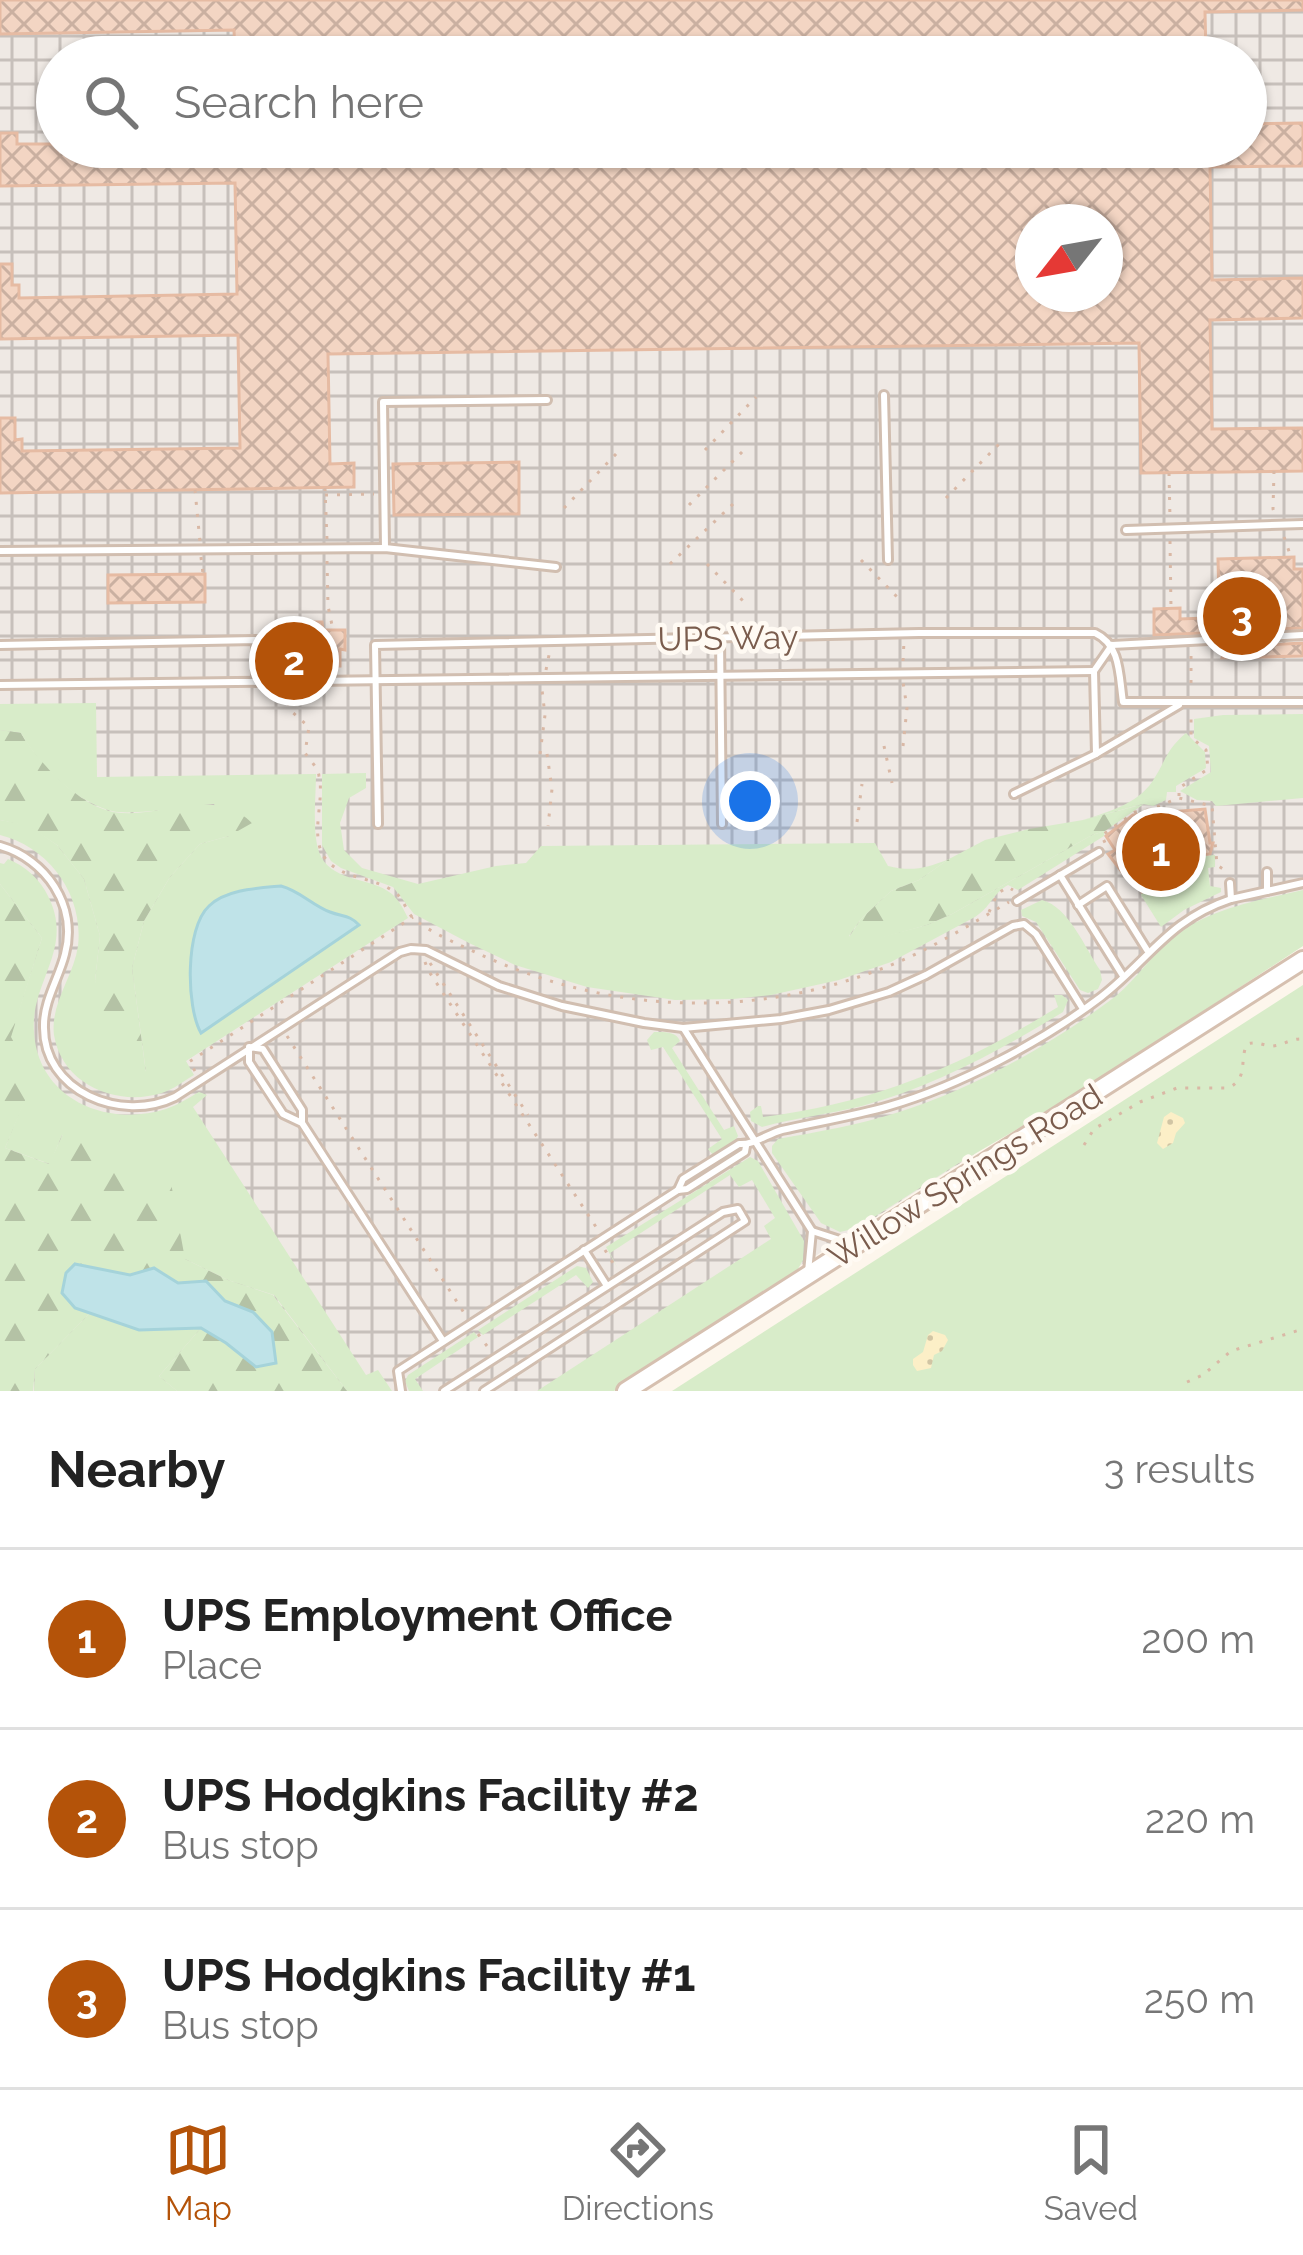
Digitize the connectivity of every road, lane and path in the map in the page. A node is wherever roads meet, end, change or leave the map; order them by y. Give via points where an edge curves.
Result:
1 (884, 395) dead end
2 (756, 397) dead end
3 (548, 400) dead end
4 (1000, 442) dead end
5 (746, 449) dead end
6 (705, 451) dead end
7 (617, 453) dead end
8 (1169, 473) dead end
9 (195, 490) dead end
10 (385, 494) junction
11 (325, 495) dead end
12 (946, 498) dead end
13 (734, 504) dead end
14 (689, 505) dead end
15 (564, 508) dead end
16 (1303, 524) edge
17 (1170, 529) junction
18 (1126, 530) dead end
19 (386, 548) junction
20 (0, 550) edge
21 (200, 550) junction
22 (861, 560) dead end
23 (888, 560) dead end
24 (707, 564) dead end
25 (670, 565) dead end
26 (556, 567) dead end
27 (202, 574) dead end
28 (902, 602) dead end
29 (747, 605) dead end
30 (1171, 609) dead end
31 (905, 633) junction
32 (1303, 635) edge
33 (720, 638) junction
34 (551, 641) junction
35 (0, 645) edge
36 (1112, 645) junction
37 (1191, 656) dead end
38 (1094, 671) junction
39 (902, 674) junction
40 (720, 676) junction
41 (543, 678) junction
42 (375, 680) junction
43 (256, 682) junction
44 (284, 682) junction
45 (0, 685) edge
46 (1191, 693) dead end
47 (1303, 702) edge
48 (1183, 703) junction
49 (1191, 718) dead end
50 (884, 746) dead end
51 (903, 746) dead end
52 (1096, 754) junction
53 (892, 783) dead end
54 (862, 784) dead end
55 (1014, 794) dead end
56 (857, 822) dead end
57 (378, 824) dead end
58 (722, 824) dead end
59 (548, 826) dead end
60 (0, 846) edge
61 (1099, 852) dead end
62 (1267, 872) dead end
63 (1229, 873) dead end
64 (1060, 875) junction
65 (1230, 883) dead end
66 (1303, 883) edge
67 (1267, 891) junction
68 (1231, 899) junction
69 (1017, 901) joint
70 (1078, 904) junction
71 (412, 917) junction
72 (431, 928) junction
73 (1148, 952) junction
74 (426, 955) junction
75 (1303, 960) edge
76 (1123, 976) junction
77 (1083, 1009) junction
78 (282, 1027) junction
79 (683, 1028) junction
80 (1303, 1039) edge
81 (250, 1047) junction
82 (196, 1073) dead end
83 (528, 1115) dead end
84 (302, 1124) junction
85 (750, 1143) junction
86 (1084, 1145) dead end
87 (812, 1231) junction
88 (602, 1239) junction
89 (674, 1243) junction
90 (855, 1246) junction
91 (584, 1250) junction
92 (685, 1260) junction
93 (617, 1270) dead end
94 (807, 1276) junction
95 (607, 1286) junction
96 (471, 1323) junction
97 (1303, 1329) edge
98 (443, 1341) junction
99 (487, 1345) dead end
100 (1187, 1382) dead end
101 (401, 1391) edge
102 (444, 1391) edge
103 (484, 1391) edge
104 (626, 1391) edge

1 - 23 lane
2 - 6 path
3 - 10 lane via 383,402
4 - 12 path
5 - 14 path
7 - 15 path
8 - 17 path
9 - 21 path
10 - 11 path
10 - 19 lane
13 - 25 path
16 - 17 lane
17 - 18 lane
17 - 30 path
19 - 21 lane
19 - 26 lane
20 - 21 lane
21 - 27 path
22 - 28 path
24 - 29 path
31 - 33 lane, UPS Way
31 - 36 lane, UPS Way via 1095,633
31 - 39 path
32 - 36 lane, UPS Way
33 - 34 lane, UPS Way
33 - 40 lane
34 - 41 path
34 - 42 lane, UPS Way via 375,645
35 - 43 lane via 256,640
36 - 38 lane
36 - 48 lane via 1124,702
37 - 46 path
38 - 39 lane, UPS Way
38 - 52 lane
39 - 40 lane, UPS Way
39 - 51 path
40 - 41 lane, UPS Way
40 - 58 lane
41 - 42 lane, UPS Way
41 - 59 path via 553,789
42 - 44 lane, UPS Way
42 - 57 lane
43 - 44 lane, UPS Way
43 - 45 lane, UPS Way
44 - 71 path via 290,710 309,727 305,753 319,774 326,858 396,893
47 - 48 lane
48 - 52 lane
49 - 63 path via 1191,737 1207,750 1208,769 1179,788 1179,798 1212,806 1217,865
50 - 53 path
52 - 55 lane
54 - 56 path
60 - 81 lane via 37,865 66,914 68,944 44,1026 52,1061 73,1087 100,1102 155,1104
61 - 64 lane
62 - 67 lane
64 - 69 lane
64 - 70 lane
65 - 68 lane
66 - 67 lane
67 - 68 lane
68 - 73 lane via 1189,917
69 - 72 path via 866,975 786,997 721,1003 596,994 512,969
70 - 73 lane via 1107,886
70 - 76 lane
71 - 72 path
71 - 82 path via 189,1062
72 - 74 path
73 - 76 lane
74 - 78 lane via 400,952
74 - 79 lane via 530,998
74 - 83 path
74 - 88 path via 428,970
75 - 90 main road, Willow Springs Road
76 - 77 lane
77 - 79 lane via 1024,925 869,998 782,1019
77 - 85 lane via 931,1091
78 - 81 lane
78 - 96 path
79 - 85 lane
80 - 86 path via 1247,1044 1235,1085 1177,1088 1140,1102 1094,1129
81 - 84 lane via 249,1061 284,1114
81 - 84 lane via 263,1048 302,1110
84 - 98 lane
85 - 87 lane
85 - 88 lane via 682,1179 678,1190
87 - 90 lane
87 - 94 lane
88 - 91 lane
88 - 93 path
89 - 92 lane
89 - 92 lane via 738,1210 745,1221
89 - 95 lane
90 - 94 main road, Willow Springs Road
91 - 95 lane
91 - 96 lane
92 - 103 lane
94 - 104 main road, Willow Springs Road
95 - 102 lane
96 - 98 lane
96 - 99 path
97 - 100 path via 1231,1351
98 - 101 lane via 398,1371

